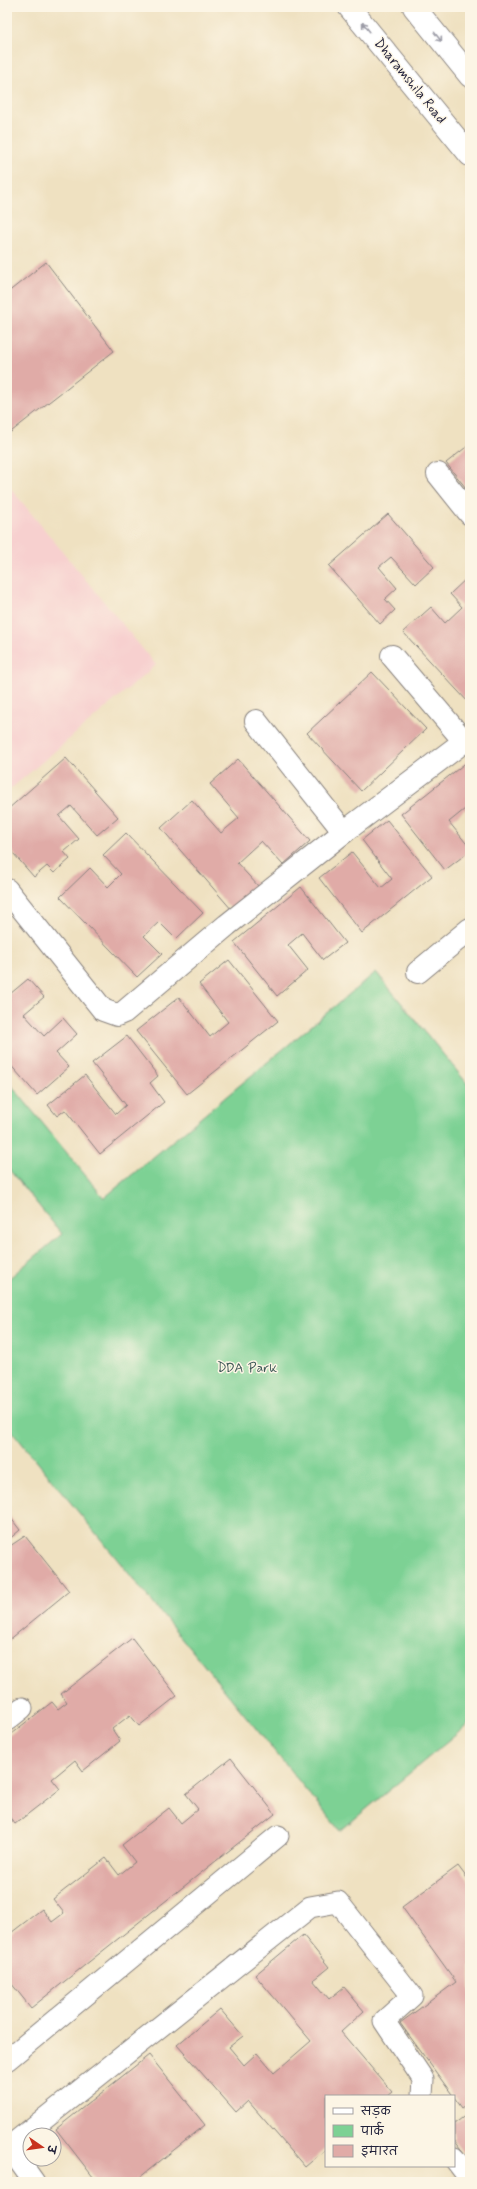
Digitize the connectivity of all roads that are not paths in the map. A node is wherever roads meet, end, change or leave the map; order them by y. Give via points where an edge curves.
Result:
1 (349, 7) edge
2 (414, 7) edge
3 (470, 76) edge
4 (470, 155) edge
5 (438, 474) dead end
6 (470, 514) edge
7 (392, 656) dead end
8 (256, 722) dead end
9 (467, 739) edge
10 (344, 832) junction
11 (7, 890) edge
12 (470, 929) edge
13 (418, 972) dead end
14 (278, 1836) dead end
15 (7, 2060) edge
16 (422, 2095) edge
17 (455, 2159) edge
18 (470, 2179) edge
19 (34, 2182) edge

4 -> 1 street, Dharamshila Road
2 -> 3 street
5 - 6 street
7 - 9 street
8 - 10 street
9 - 10 street
10 - 11 street via 227,925 124,1012 117,1014 103,1010
12 - 13 street
14 - 15 lane
16 - 19 lane via 423,2079 384,2021 412,1996 338,1902 310,1907 9,2147
17 - 18 lane

